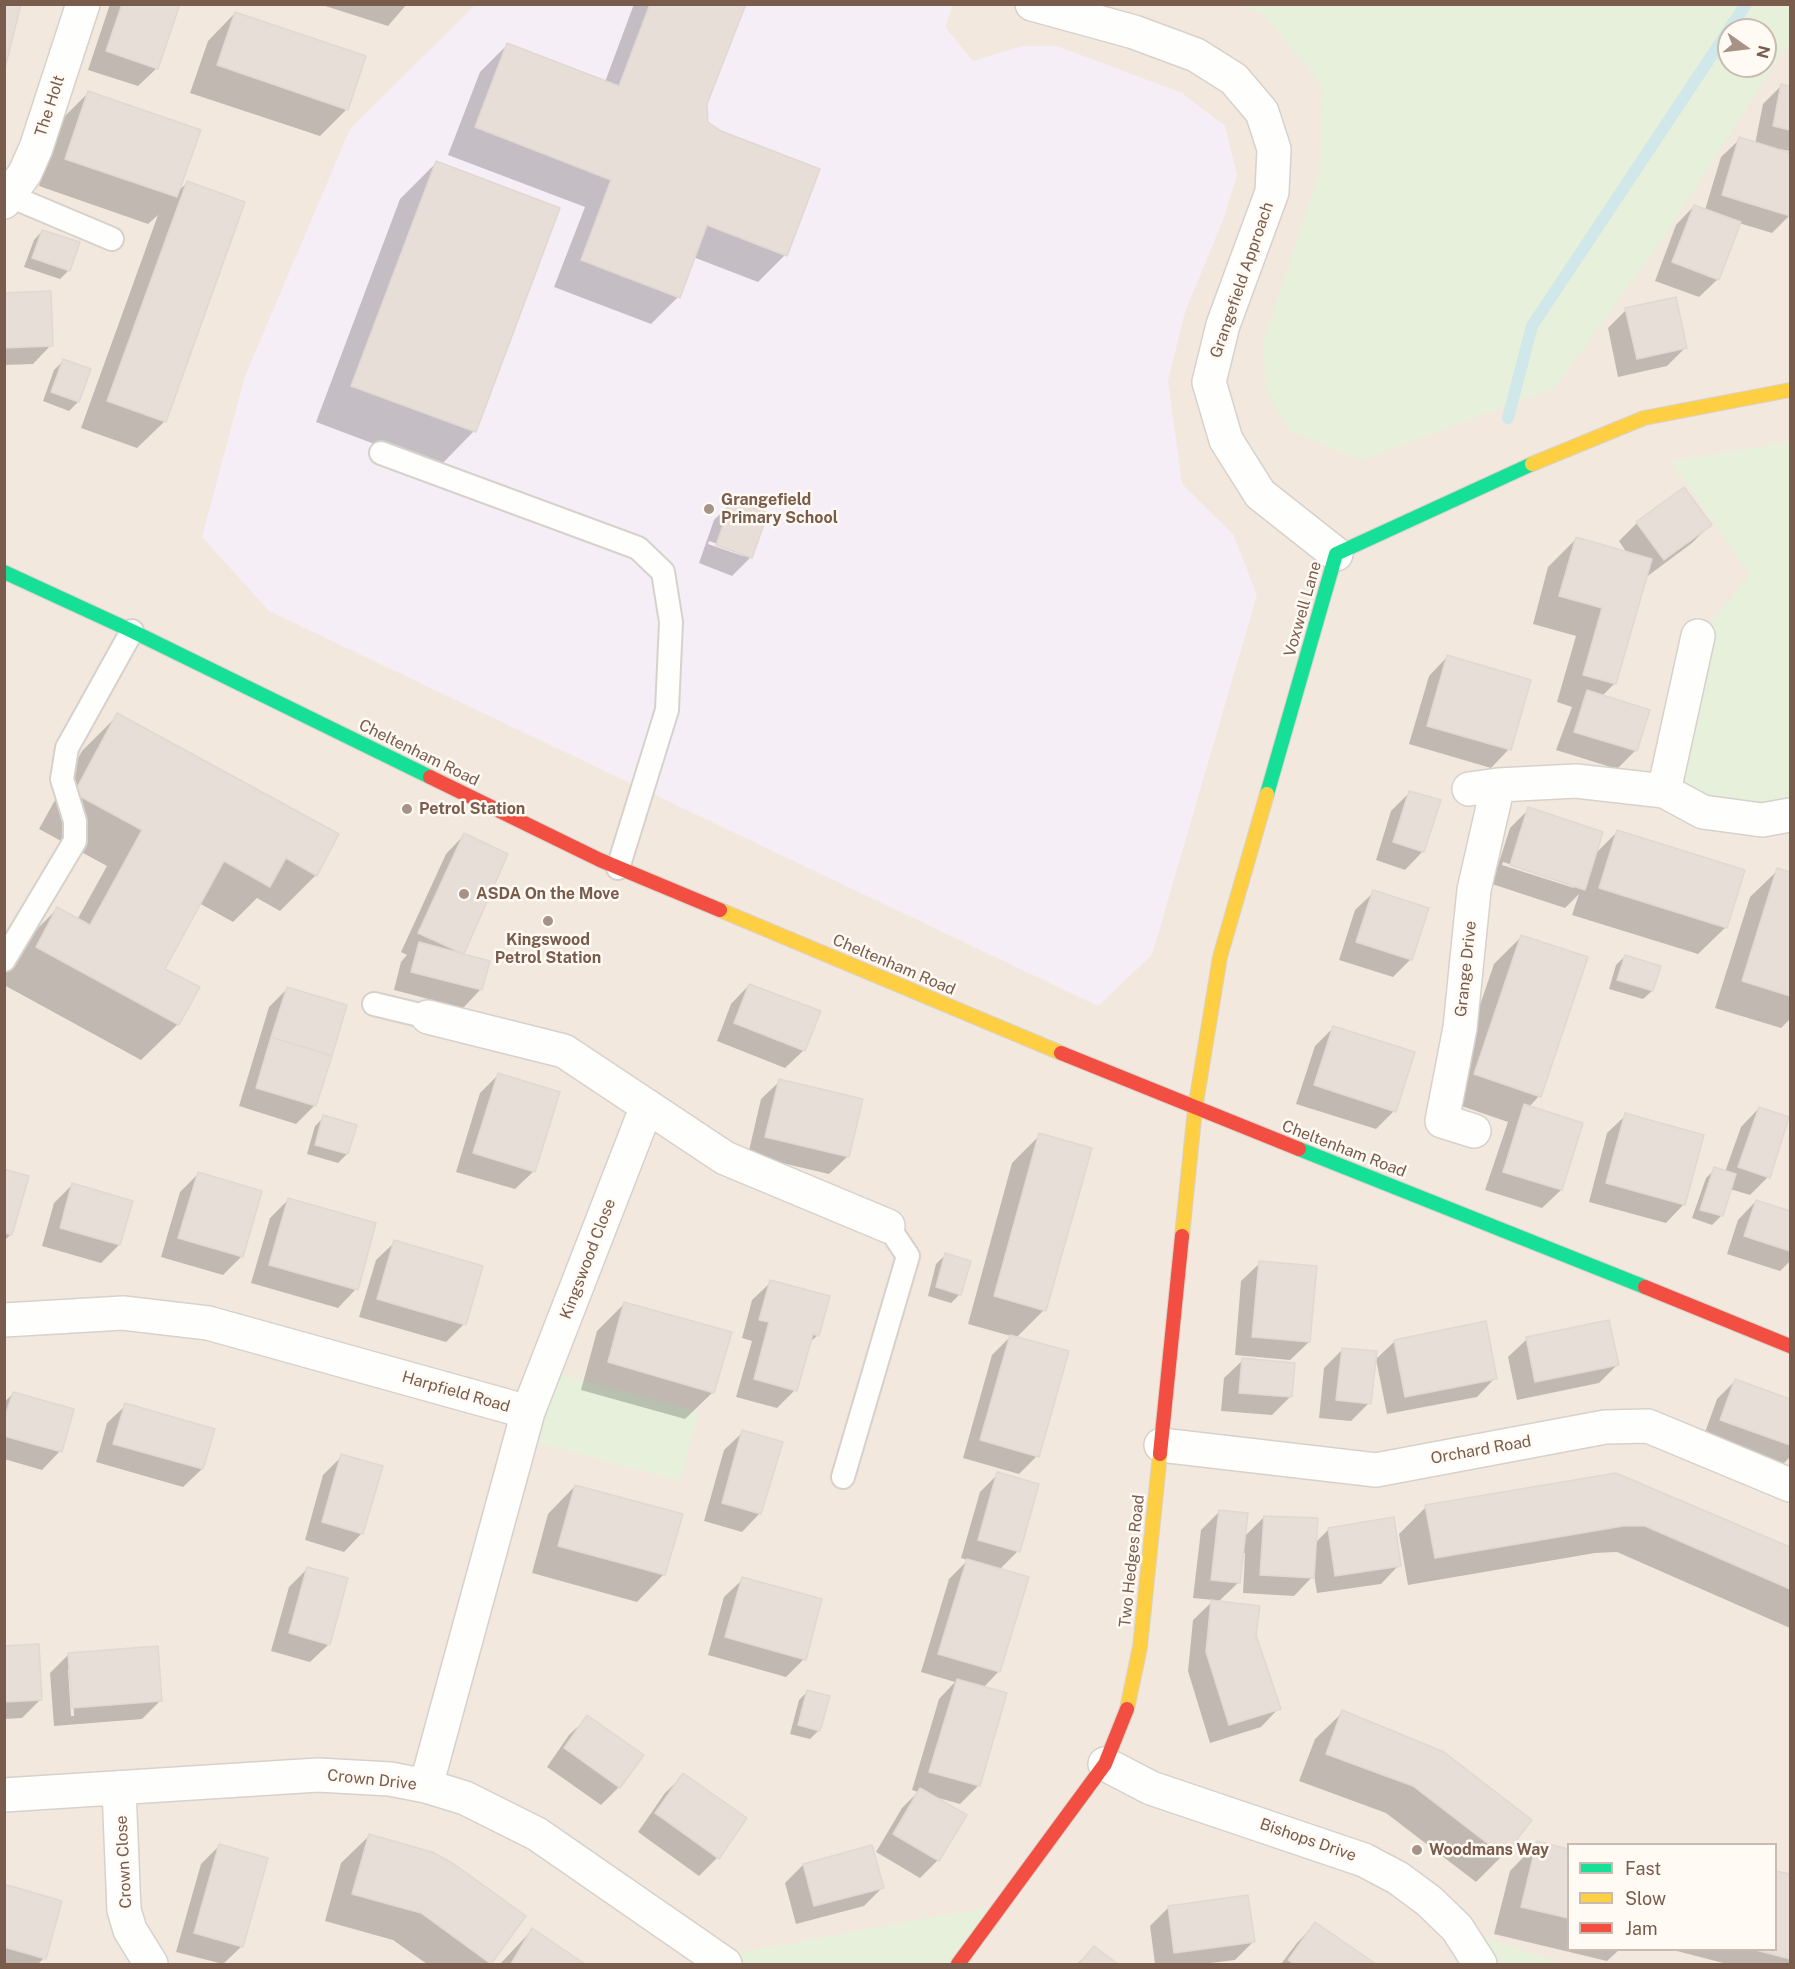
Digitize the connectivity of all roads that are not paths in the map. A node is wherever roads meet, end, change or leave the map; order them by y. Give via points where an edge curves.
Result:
1 (83, 4) edge
2 (1032, 4) edge
3 (7, 199) edge
4 (112, 239) dead end
5 (1791, 390) edge
6 (381, 453) dead end
7 (1336, 554) junction
8 (4, 572) edge
9 (132, 632) junction
10 (1698, 636) dead end
11 (1664, 791) junction
12 (1791, 815) edge
13 (618, 868) junction
14 (4, 960) edge
15 (374, 1004) dead end
16 (428, 1017) joint
17 (647, 1106) junction
18 (1195, 1109) junction
19 (1474, 1131) dead end
20 (888, 1226) joint
21 (4, 1320) edge
22 (1791, 1346) edge
23 (528, 1412) junction
24 (1161, 1445) junction
25 (843, 1478) dead end
26 (1791, 1485) edge
27 (1105, 1764) junction
28 (426, 1786) junction
29 (119, 1789) junction
30 (4, 1795) edge
31 (151, 1965) edge
32 (725, 1965) edge
33 (958, 1965) edge
34 (1480, 1965) edge

1 - 3 street, The Holt via 36,148
2 - 7 street, Grangefield Approach via 1134,32 1196,55 1234,79 1262,112 1274,149 1272,192 1223,325 1209,382 1226,440 1260,494
3 - 4 lane
5 - 7 street, Voxwell Lane via 1644,418
6 - 13 lane via 638,548 663,572 671,622 667,710
7 - 18 street, Voxwell Lane via 1220,957
8 - 9 street, Cheltenham Road
9 - 13 street, Cheltenham Road
9 - 14 lane via 67,748 62,779 75,821 75,841
10 - 11 street
11 - 12 street, Grange Drive via 1703,812 1762,820
11 - 19 street, Grange Drive via 1576,781 1483,787 1460,1028 1442,1121
13 - 18 street, Cheltenham Road
15 - 16 lane
16 - 17 street via 564,1051
17 - 20 street via 725,1158
17 - 23 street, Kingswood Close
18 - 22 street, Cheltenham Road
18 - 24 street, Two Hedges Road
20 - 25 lane via 908,1256
21 - 23 street, Harpfield Road via 123,1313 208,1323
23 - 28 street, Harpfield Road
24 - 26 street, Orchard Road via 1376,1470 1605,1427 1648,1426
24 - 27 street, Two Hedges Road via 1136,1677
27 - 33 street, Two Hedges Road
27 - 34 street, Bishops Drive via 1151,1788 1364,1860 1398,1878 1456,1928
28 - 29 street, Crown Drive via 390,1779 318,1775
28 - 32 street, Crown Drive via 465,1798 537,1834
29 - 30 street, Crown Drive
29 - 31 street, Crown Close via 124,1910 130,1930

